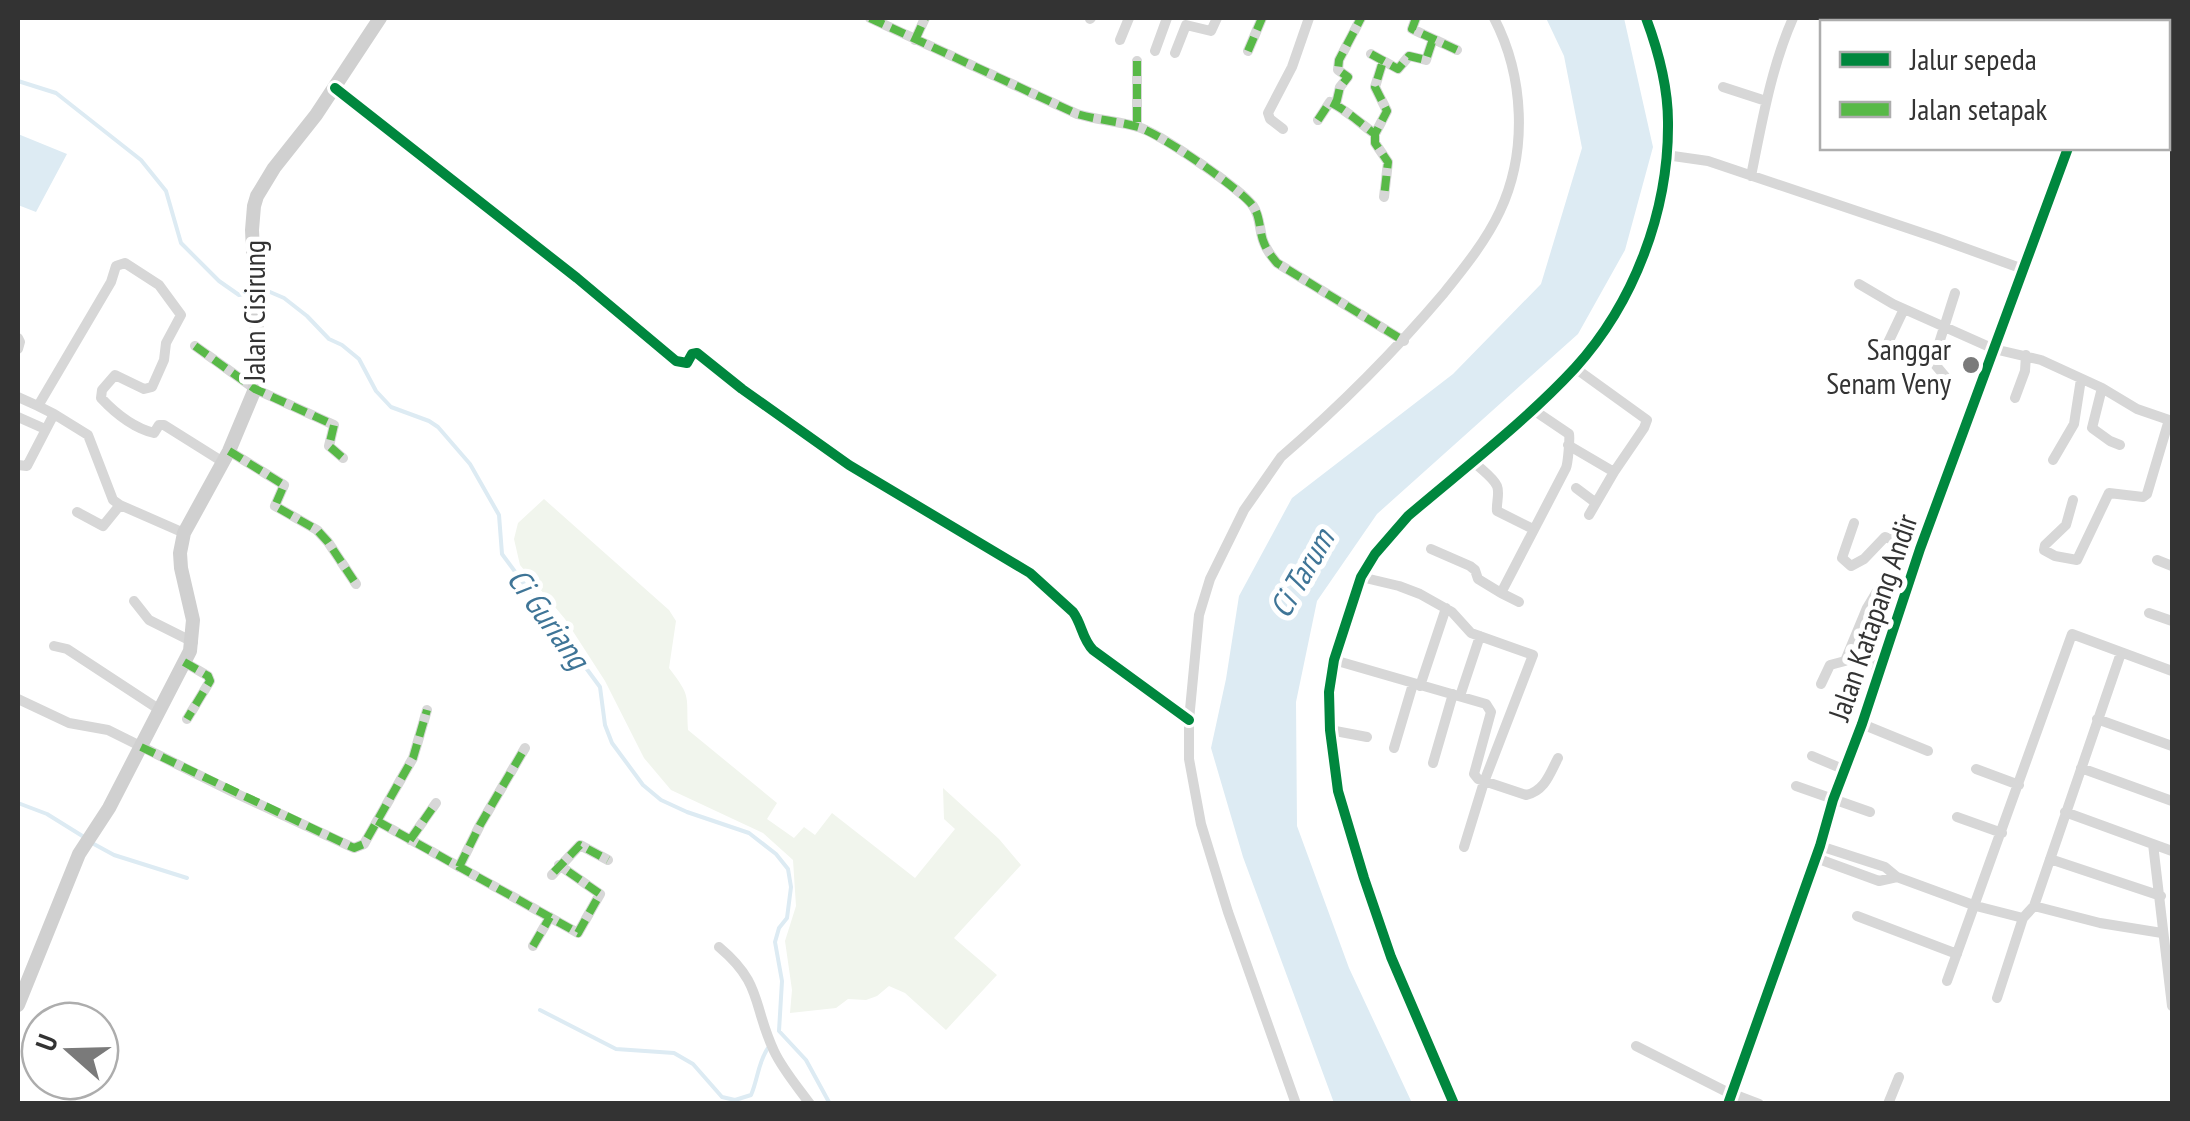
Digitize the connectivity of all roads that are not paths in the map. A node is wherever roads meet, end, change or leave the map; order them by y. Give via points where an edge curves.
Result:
1 (380, 18) edge
2 (870, 18) edge
3 (924, 18) edge
4 (1128, 18) edge
5 (1167, 18) edge
6 (1217, 18) edge
7 (1262, 18) edge
8 (1309, 18) edge
9 (1360, 18) edge
10 (1416, 18) edge
11 (1494, 18) edge
12 (1646, 18) edge
13 (1793, 18) edge
14 (1432, 39) junction
15 (915, 40) junction
16 (1120, 40) dead end
17 (1457, 50) dead end
18 (1154, 51) dead end
19 (1248, 51) dead end
20 (1175, 53) dead end
21 (1371, 54) dead end
22 (1136, 61) dead end
23 (1382, 61) junction
24 (1723, 87) dead end
25 (335, 88) junction
26 (1766, 101) junction
27 (1336, 104) junction
28 (1318, 120) dead end
29 (1137, 127) junction
30 (1283, 129) dead end
31 (1376, 134) junction
32 (2067, 150) edge
33 (1666, 155) junction
34 (1751, 176) junction
35 (1384, 197) dead end
36 (2023, 270) junction
37 (1859, 284) dead end
38 (1955, 293) dead end
39 (1904, 309) junction
40 (1943, 326) junction
41 (18, 338) edge
42 (1404, 341) junction
43 (194, 346) dead end
44 (18, 348) edge
45 (1886, 348) dead end
46 (1994, 350) junction
47 (2026, 356) junction
48 (1575, 368) junction
49 (2081, 379) junction
50 (2102, 388) junction
51 (256, 389) junction
52 (18, 397) edge
53 (2015, 398) dead end
54 (1943, 399) dead end
55 (38, 406) junction
56 (1532, 409) junction
57 (54, 414) junction
58 (18, 417) edge
59 (2171, 421) edge
60 (45, 429) junction
61 (1568, 445) junction
62 (2120, 445) dead end
63 (226, 457) junction
64 (344, 458) dead end
65 (2053, 460) dead end
66 (1472, 461) junction
67 (18, 465) edge
68 (1614, 472) junction
69 (1576, 488) dead end
70 (2074, 500) dead end
71 (120, 504) junction
72 (1596, 504) junction
73 (77, 512) dead end
74 (1588, 515) dead end
75 (1854, 523) dead end
76 (1534, 529) junction
77 (184, 534) junction
78 (1431, 548) dead end
79 (1920, 549) junction
80 (2157, 560) dead end
81 (2172, 566) edge
82 (1361, 577) junction
83 (1885, 578) dead end
84 (356, 584) dead end
85 (1501, 593) junction
86 (134, 601) dead end
87 (1519, 602) dead end
88 (1446, 608) junction
89 (2149, 612) dead end
90 (2172, 621) edge
91 (1480, 636) junction
92 (193, 642) junction
93 (54, 646) dead end
94 (2122, 652) junction
95 (1848, 657) junction
96 (1334, 660) junction
97 (184, 662) junction
98 (1882, 667) junction
99 (2172, 671) edge
100 (1821, 684) dead end
101 (1417, 685) junction
102 (1456, 695) junction
103 (18, 698) edge
104 (160, 710) junction
105 (427, 710) dead end
106 (187, 718) dead end
107 (2097, 719) junction
108 (1189, 720) junction
109 (1862, 724) junction
110 (1330, 730) junction
111 (1368, 737) dead end
112 (2172, 746) edge
113 (141, 747) junction
114 (525, 748) dead end
115 (1394, 748) dead end
116 (1928, 752) dead end
117 (1812, 756) dead end
118 (1558, 758) dead end
119 (1433, 763) dead end
120 (2081, 768) junction
121 (1976, 769) dead end
122 (1845, 770) junction
123 (1484, 782) junction
124 (2019, 784) junction
125 (1796, 786) dead end
126 (1833, 800) junction
127 (2172, 801) edge
128 (436, 803) dead end
129 (1870, 812) dead end
130 (2065, 812) junction
131 (1957, 817) dead end
132 (378, 821) junction
133 (2002, 833) junction
134 (410, 840) junction
135 (2153, 844) junction
136 (1464, 848) dead end
137 (2172, 851) edge
138 (1818, 852) junction
139 (2050, 859) junction
140 (608, 860) dead end
141 (459, 867) junction
142 (2160, 896) junction
143 (1976, 906) junction
144 (2034, 906) junction
145 (1857, 916) dead end
146 (550, 917) junction
147 (2023, 918) junction
148 (2162, 933) junction
149 (533, 946) dead end
150 (718, 947) dead end
151 (1957, 954) junction
152 (1947, 981) dead end
153 (1997, 998) dead end
154 (18, 1005) edge
155 (2172, 1006) edge
156 (1636, 1046) dead end
157 (1899, 1076) dead end
158 (1730, 1098) edge
159 (810, 1104) edge
160 (1296, 1104) edge
161 (1454, 1104) edge
162 (1759, 1104) edge
163 (1888, 1104) edge

1 - 25 main road, Jalan Cisirung
2 - 15 street
3 - 15 street
4 - 16 street
5 - 18 street
6 - 20 street via 1211,31 1186,25
7 - 19 street
8 - 30 street via 1268,113
9 - 27 street via 1339,60 1338,70 1348,78
10 - 14 street via 1412,29
11 - 42 street via 1510,60 1520,121 1510,186 1488,234
12 - 33 street via 1663,76
13 - 26 street
14 - 17 street
14 - 23 street via 1426,60 1409,56 1397,69
15 - 29 street via 1077,114
21 - 23 street
22 - 29 street
23 - 31 street via 1375,87 1387,111
24 - 26 street
25 - 51 main road, Jalan Cisirung via 274,168 254,206
25 - 108 street via 676,361 697,353 849,464 1030,573 1073,612 1093,650
26 - 34 street
27 - 28 street via 1330,102
27 - 31 street
29 - 42 street via 1244,196 1277,263
31 - 35 street via 1388,162
32 - 36 main road, Jalan Katapang Andir
33 - 34 street
33 - 48 street via 1644,256 1600,337
34 - 36 street
36 - 46 main road, Jalan Katapang Andir
37 - 39 street
38 - 40 street
39 - 40 street
39 - 45 street
40 - 46 street
40 - 54 street via 1933,362 1948,380
41 - 44 street
42 - 108 street via 1281,456 1244,510 1200,615
43 - 51 street
46 - 47 street
46 - 79 main road, Jalan Katapang Andir
47 - 49 street
47 - 53 street
48 - 56 street
48 - 68 street via 1646,420
49 - 50 street
49 - 65 street via 2074,424
50 - 59 street
50 - 62 street via 2093,430
51 - 63 main road, Jalan Cisirung
51 - 64 street via 334,425 329,446
52 - 55 street
55 - 57 street
55 - 63 street via 116,266 125,263 159,284 182,315 152,387 115,375 102,398 151,434 164,425
56 - 61 street via 1568,434
56 - 66 street
57 - 60 street
57 - 71 street via 88,434
58 - 60 street
59 - 70 street via 2147,494 2109,493 2077,560 2044,550 2064,527
60 - 67 street via 27,466
61 - 68 street
61 - 76 street via 1566,468
63 - 77 main road, Jalan Cisirung
63 - 84 street via 284,485 275,506 317,530
66 - 76 street via 1496,486 1497,512
66 - 82 street via 1399,526
68 - 72 street
69 - 72 street
71 - 73 street via 103,526
71 - 77 street
72 - 74 street
75 - 79 street via 1842,558 1851,566 1885,537
76 - 85 street
77 - 92 main road, Jalan Cisirung via 181,568
78 - 85 street via 1470,566
79 - 98 main road, Jalan Katapang Andir
80 - 81 street
82 - 88 street
82 - 96 street
83 - 95 street
85 - 87 street
86 - 92 street via 150,620
88 - 91 street
88 - 101 street
89 - 90 street
91 - 102 street
91 - 123 street via 1534,655
92 - 97 main road
93 - 104 street via 67,648
94 - 99 street
94 - 107 street
94 - 124 street via 2072,634
95 - 98 street
95 - 100 street via 1830,665
96 - 101 street
96 - 110 street
97 - 104 main road
97 - 106 street via 210,681
98 - 109 main road, Jalan Katapang Andir
101 - 102 street
101 - 115 street
102 - 119 street
102 - 123 street via 1490,708 1474,774
103 - 113 street via 69,724 108,730
104 - 113 main road
105 - 132 street via 413,758
107 - 112 street
107 - 120 street
108 - 160 street via 1201,824
109 - 116 street
109 - 122 main road, Jalan Katapang Andir
110 - 111 street
110 - 161 street via 1338,791 1364,878
113 - 132 street via 354,848
113 - 154 main road via 70,874
114 - 141 street
117 - 122 street
118 - 123 street via 1532,794
120 - 127 street
120 - 130 street
121 - 124 street
122 - 126 main road, Jalan Katapang Andir
123 - 136 street
124 - 133 street
125 - 126 street
126 - 129 street
126 - 138 main road, Jalan Katapang Andir
128 - 134 street
130 - 135 street
130 - 139 street
131 - 133 street
132 - 134 street
133 - 143 street
134 - 141 street
135 - 137 street
135 - 142 street
138 - 143 street via 1879,881 1896,876
138 - 158 main road, Jalan Katapang Andir
139 - 142 street
139 - 144 street
140 - 146 street via 580,845 556,870 600,897 578,934
141 - 146 street
142 - 148 street
143 - 147 street
143 - 151 street
144 - 147 street
144 - 148 street
145 - 151 street
146 - 149 street
147 - 153 street
148 - 155 street
150 - 159 street via 746,974 782,1068
151 - 152 street
156 - 158 street
157 - 163 street
158 - 162 street

